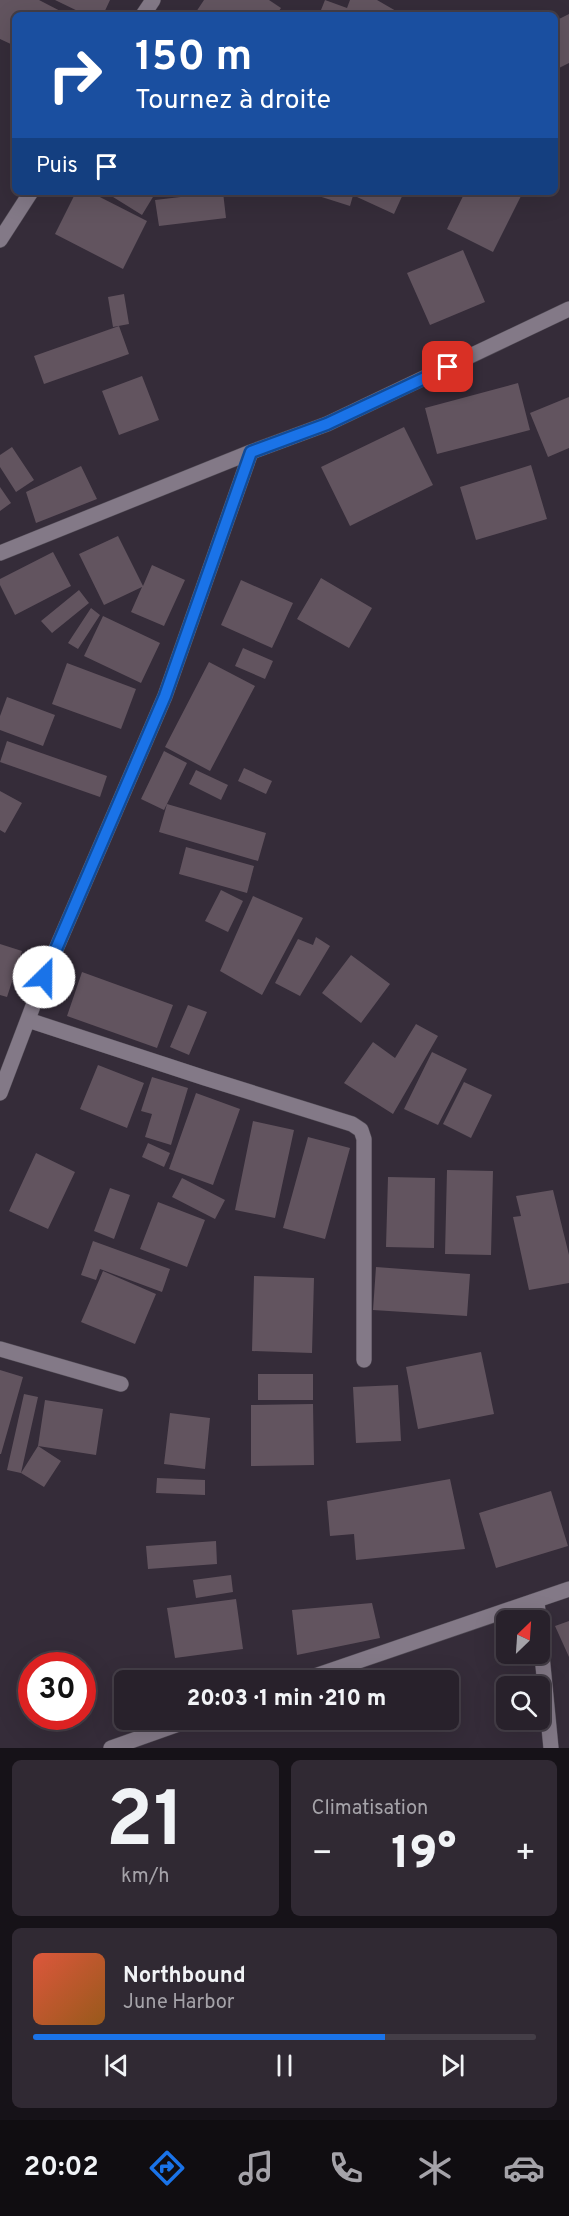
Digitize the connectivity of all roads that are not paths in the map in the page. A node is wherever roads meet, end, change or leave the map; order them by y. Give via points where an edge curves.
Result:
1 (29, 195) edge
2 (0, 240) edge
3 (569, 309) edge
4 (251, 452) junction
5 (0, 553) edge
6 (28, 1020) junction
7 (0, 1093) edge
8 (0, 1349) edge
9 (364, 1360) dead end
10 (121, 1384) dead end
11 (569, 1589) edge
12 (537, 1602) junction
13 (537, 1610) edge
14 (543, 1664) edge
15 (333, 1670) edge
16 (162, 1730) edge
17 (111, 1748) edge
18 (551, 1748) edge

1 - 2 street
3 - 4 street via 327,424
4 - 5 street
4 - 6 street via 165,696
6 - 7 street
6 - 9 street via 361,1130
8 - 10 street
11 - 12 street
12 - 13 street
12 - 15 street
14 - 18 street
16 - 17 street

